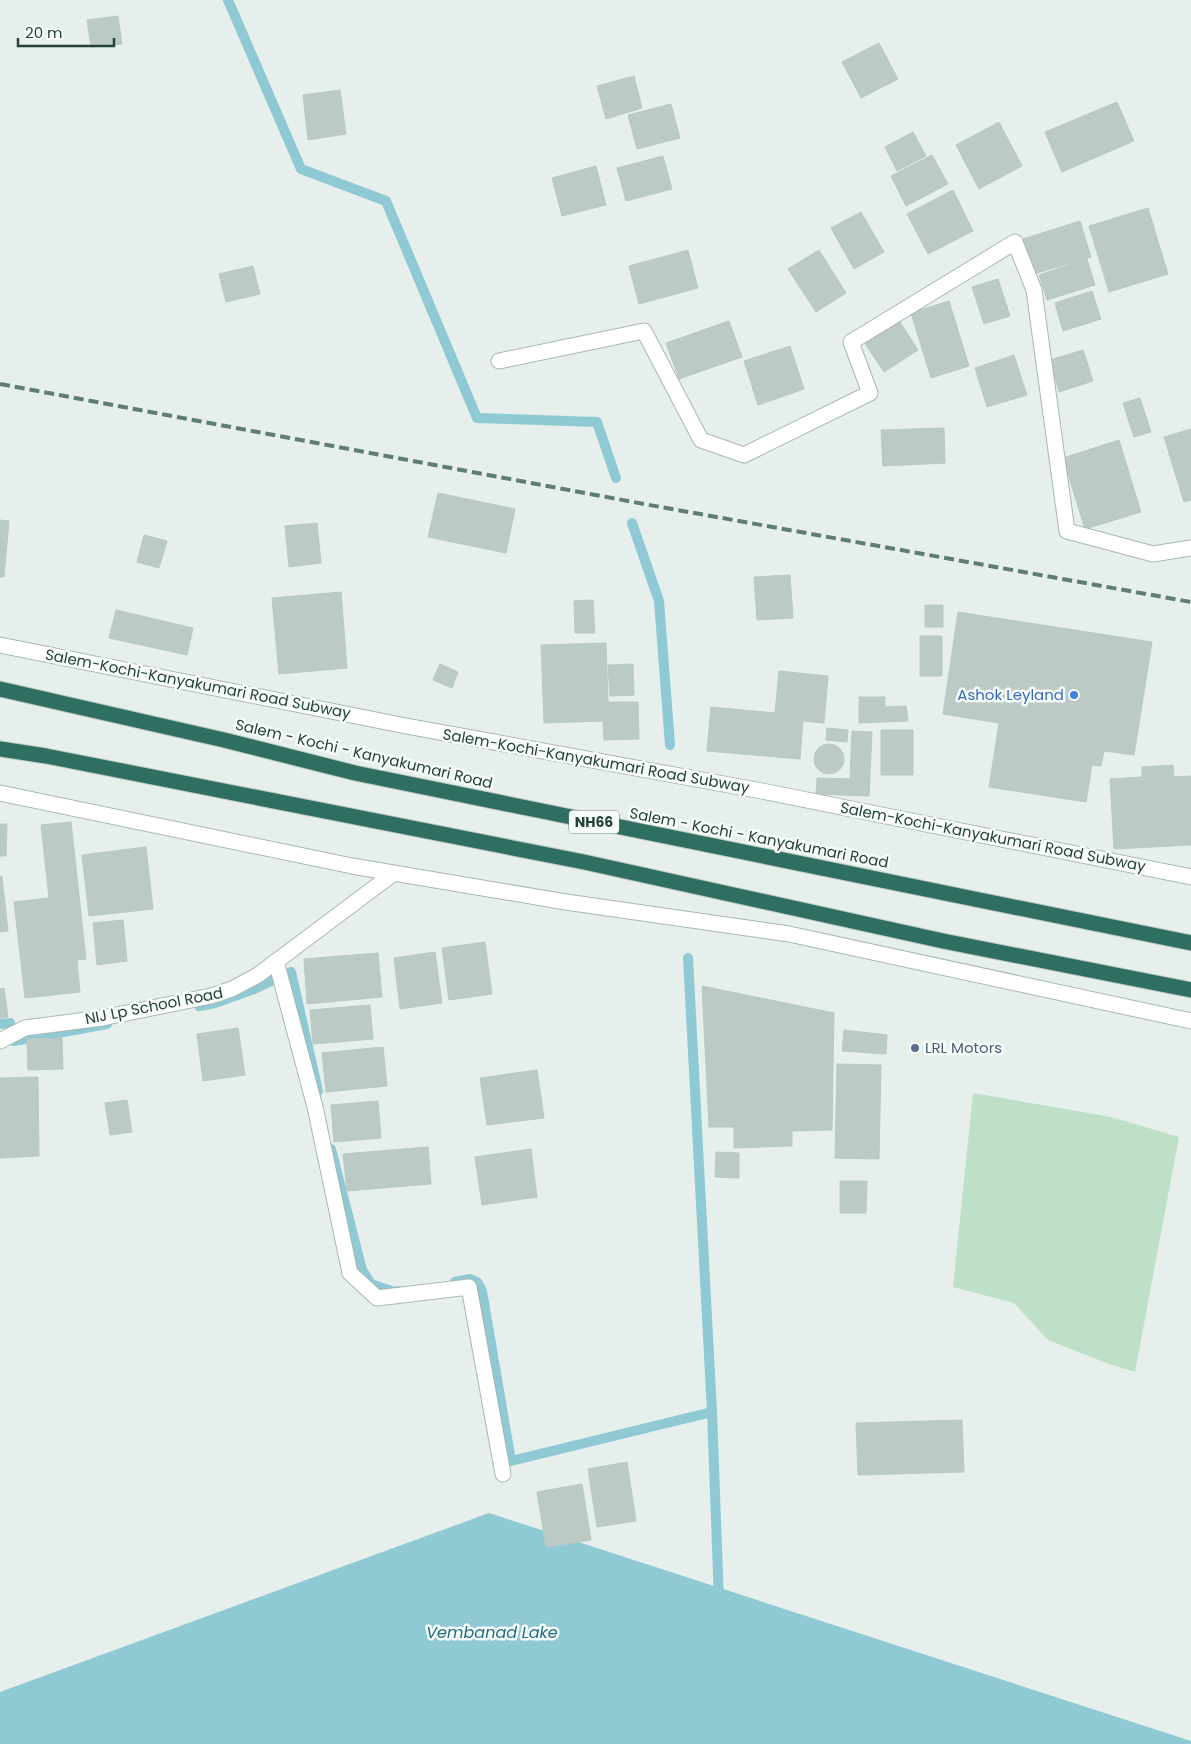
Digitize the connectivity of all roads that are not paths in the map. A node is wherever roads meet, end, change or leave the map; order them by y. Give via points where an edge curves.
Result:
1 (499, 361) dead end
2 (1191, 548) edge
3 (0, 645) edge
4 (0, 689) edge
5 (0, 749) edge
6 (0, 793) edge
7 (394, 873) junction
8 (1191, 877) edge
9 (1191, 943) edge
10 (276, 961) junction
11 (1191, 990) edge
12 (1191, 1021) edge
13 (0, 1041) edge
14 (504, 1474) dead end

1 - 2 street via 644,332 701,440 744,455 870,393 850,342 1016,242 1034,290 1068,531 1153,554
3 - 8 street, Salem-Kochi-Kanyakumari Road Subway
4 - 9 highway, Salem - Kochi - Kanyakumari Road / NH66 via 355,773
5 - 11 highway via 584,862 943,941
6 - 7 street
7 - 10 street, NIJ Lp School Road
7 - 12 street via 790,934
10 - 13 street, NIJ Lp School Road via 232,990 102,1018 25,1028
10 - 14 street via 315,1107 350,1273 377,1298 469,1287

